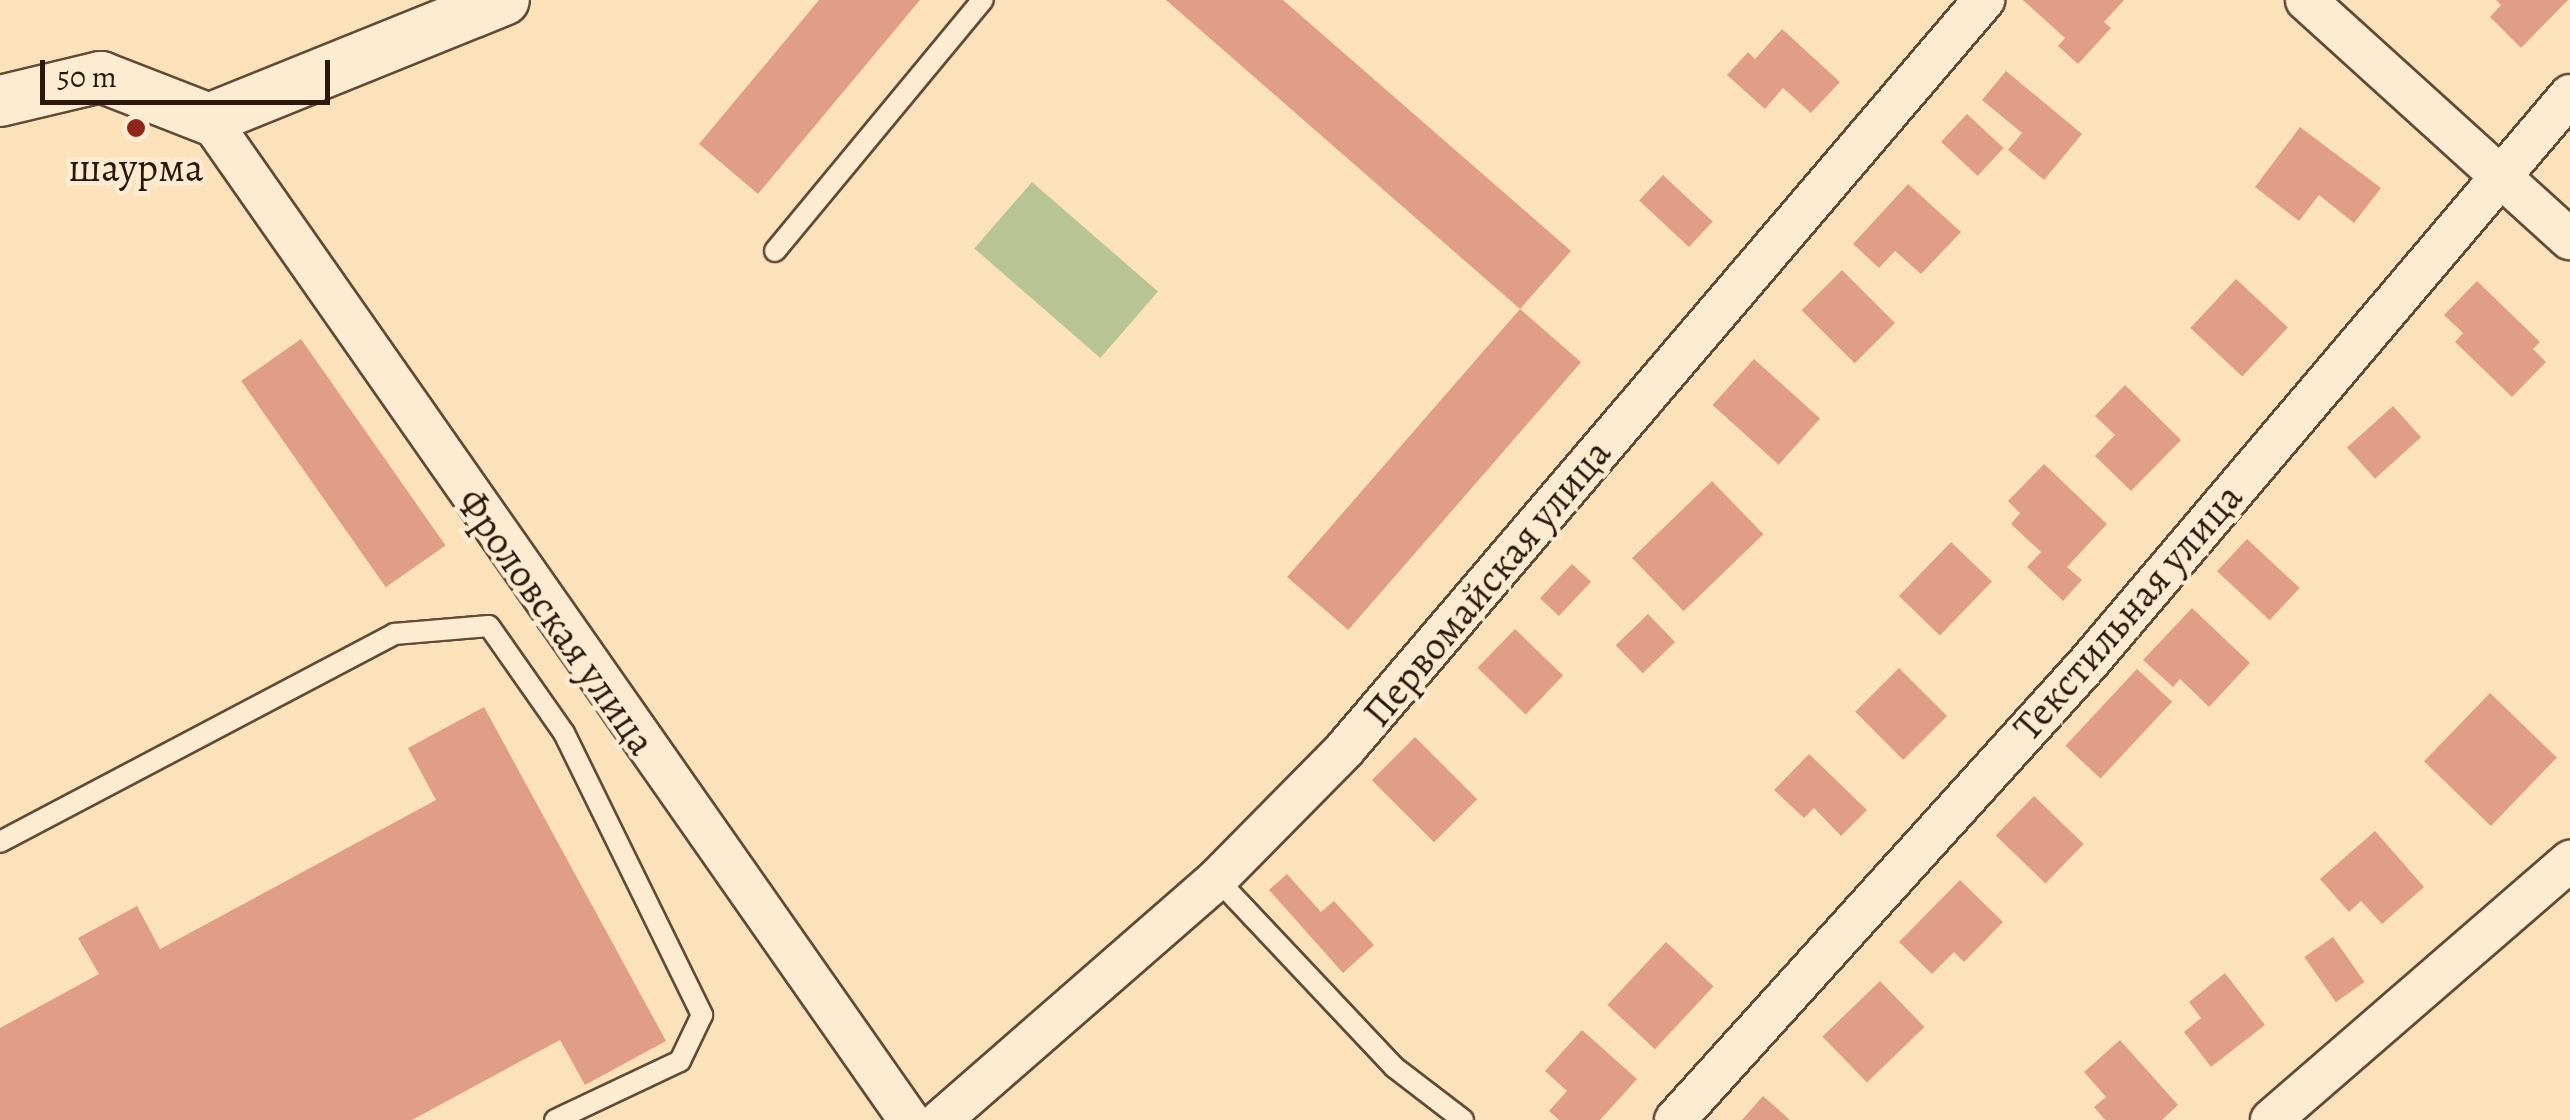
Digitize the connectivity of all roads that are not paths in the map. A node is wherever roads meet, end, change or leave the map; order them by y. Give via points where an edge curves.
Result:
1 (504, 0) edge
2 (983, 0) edge
3 (1984, 0) edge
4 (2306, 0) edge
5 (2570, 94) edge
6 (0, 101) edge
7 (208, 120) junction
8 (2496, 175) junction
9 (2570, 238) edge
10 (775, 251) dead end
11 (0, 842) edge
12 (2570, 861) edge
13 (1217, 879) junction
14 (555, 1120) edge
15 (909, 1120) edge
16 (942, 1120) edge
17 (1464, 1120) edge
18 (1675, 1120) edge
19 (2271, 1120) edge

1 - 7 street
2 - 10 lane
3 - 13 street, Первомайская улица via 1345,749
4 - 8 street
5 - 8 street, Текстильная улица
6 - 7 street via 101,77
7 - 15 street, Фроловская улица
8 - 9 street
8 - 18 street, Текстильная улица via 2090,661
11 - 14 lane via 394,634 489,626 564,733 702,1015 680,1061
12 - 19 street
13 - 16 street, Первомайская улица
13 - 17 lane via 1394,1067

